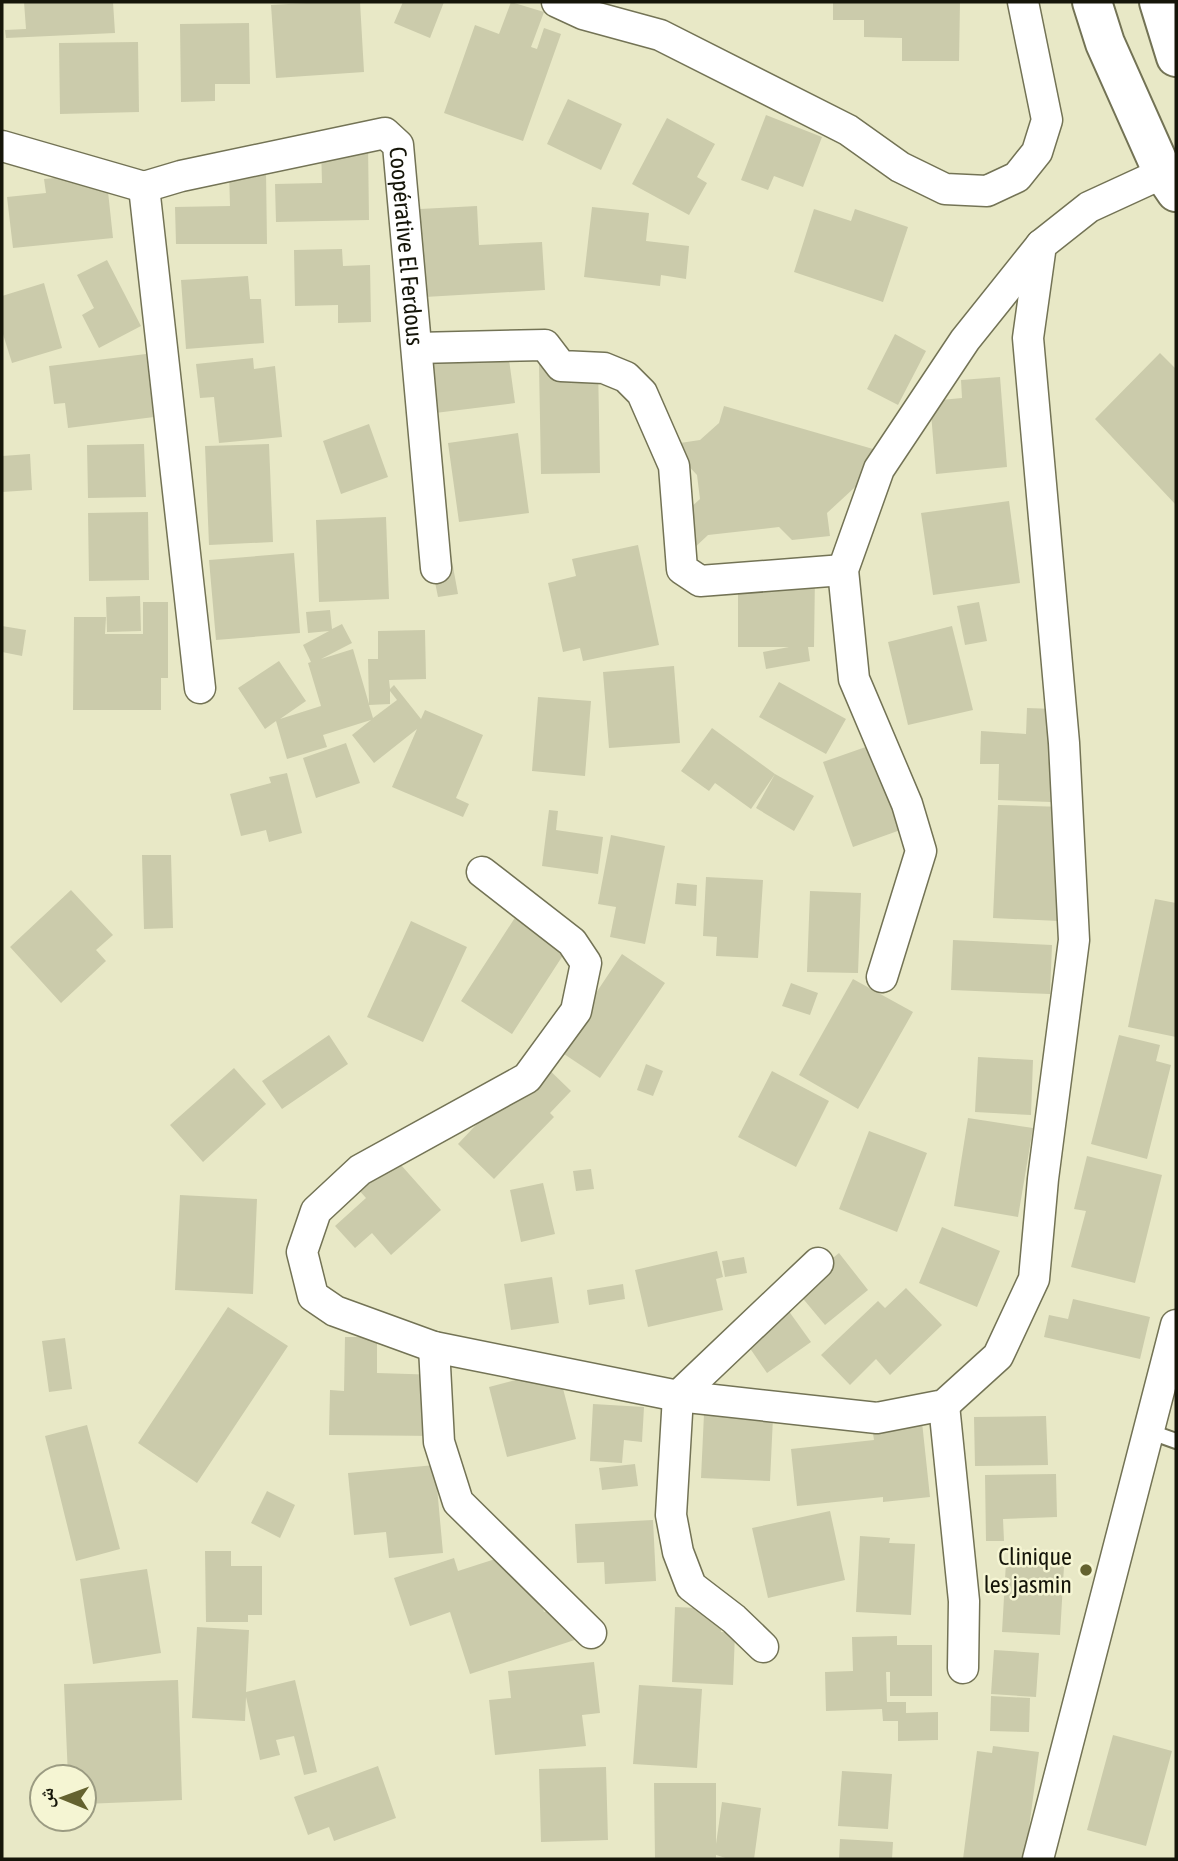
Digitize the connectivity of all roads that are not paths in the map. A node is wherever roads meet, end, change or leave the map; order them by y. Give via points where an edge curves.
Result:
1 (557, 2) edge
2 (629, 2) edge
3 (1023, 2) edge
4 (1092, 2) edge
5 (1159, 2) edge
6 (660, 35) junction
7 (1176, 56) edge
8 (2, 146) edge
9 (1170, 182) edge
10 (144, 187) junction
11 (1041, 245) junction
12 (417, 348) junction
13 (436, 568) dead end
14 (843, 570) junction
15 (200, 688) dead end
16 (482, 872) dead end
17 (882, 977) dead end
18 (818, 1263) dead end
19 (1176, 1325) edge
20 (434, 1347) junction
21 (1172, 1361) edge
22 (678, 1395) junction
23 (944, 1405) junction
24 (1148, 1431) junction
25 (1176, 1441) edge
26 (591, 1633) dead end
27 (764, 1647) dead end
28 (963, 1668) dead end
29 (1038, 1859) edge

1 - 6 street
2 - 6 street
3 - 6 street via 1047,120 1037,152 1017,177 988,191 945,189 900,167 848,130
4 - 9 main road via 1105,43
5 - 7 main road
8 - 10 street
9 - 11 street via 1089,206
10 - 12 street, Coopérative El Ferdous via 385,133 398,145 401,163
10 - 15 street
11 - 14 street via 965,340 879,469
11 - 23 street via 1028,338 1064,743 1074,940 1034,1279 998,1356
12 - 13 street, Coopérative El Ferdous
12 - 14 street via 545,345 561,366 604,368 626,377 642,393 674,466 682,569 690,577 700,581
14 - 17 street via 853,679 907,804 922,851
16 - 20 street via 579,952 586,963 576,1011 527,1078 360,1170 316,1211 302,1252 313,1296 335,1311
18 - 22 street
19 - 21 street
20 - 22 street
20 - 26 street via 439,1442 458,1503
21 - 24 street
22 - 23 street via 877,1418
22 - 27 street via 671,1515 678,1552 691,1587
23 - 28 street via 964,1601
24 - 25 lane
24 - 29 street

